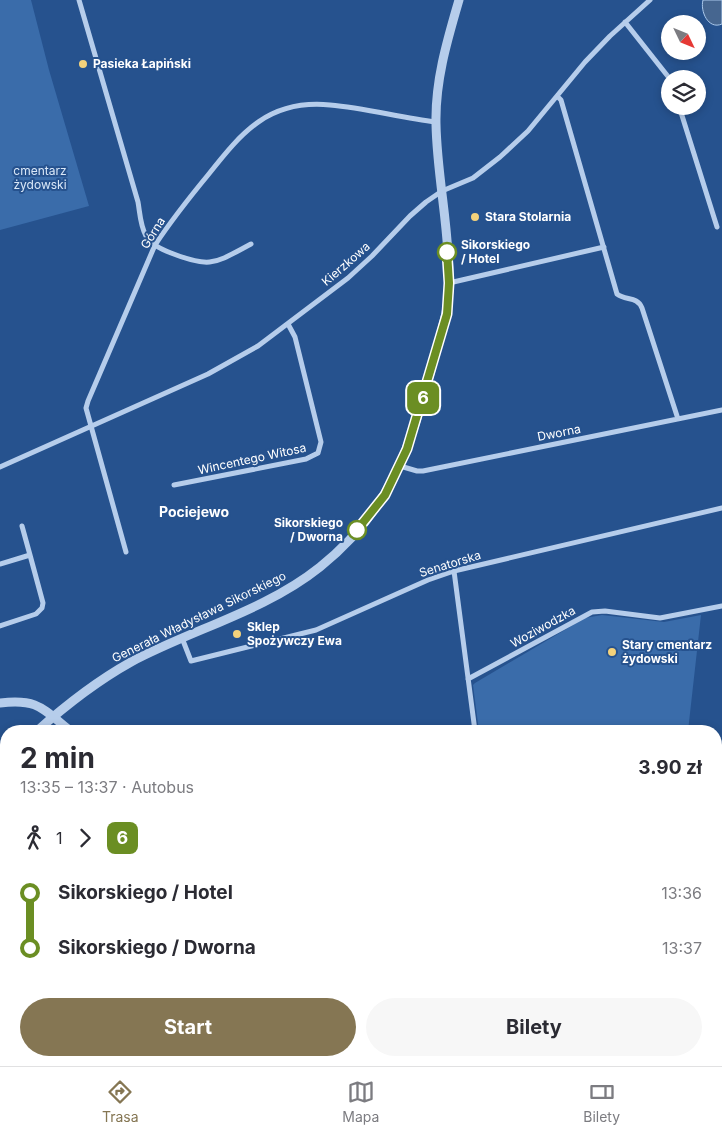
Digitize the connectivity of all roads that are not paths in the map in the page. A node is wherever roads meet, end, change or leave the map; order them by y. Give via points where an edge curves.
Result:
1 (79, 0) edge
2 (459, 0) edge
3 (650, 0) edge
4 (625, 22) junction
5 (663, 70) edge
6 (557, 96) junction
7 (682, 115) edge
8 (436, 122) junction
9 (442, 191) junction
10 (717, 227) dead end
11 (251, 244) dead end
12 (155, 245) junction
13 (604, 247) junction
14 (449, 283) junction
15 (288, 324) junction
16 (722, 410) edge
17 (678, 419) junction
18 (90, 427) junction
19 (400, 466) junction
20 (0, 467) edge
21 (174, 485) dead end
22 (722, 508) edge
23 (22, 526) dead end
24 (126, 552) dead end
25 (30, 556) junction
26 (0, 564) edge
27 (454, 571) junction
28 (722, 606) edge
29 (0, 626) edge
30 (182, 638) junction
31 (468, 679) junction
32 (0, 703) edge
33 (53, 717) junction
34 (44, 725) edge
35 (65, 725) edge
36 (474, 725) edge

1 - 12 street via 144,230
2 - 8 street, Generała Władysława Sikorskiego via 441,66
3 - 4 street, Kierzkowa
4 - 5 street
4 - 6 street, Kierzkowa
6 - 9 street, Kierzkowa via 528,131 493,163 473,178
6 - 13 street via 561,100
7 - 10 street
8 - 9 street, Generała Władysława Sikorskiego
8 - 12 street, Górna via 331,105 296,106 272,114 252,125 234,143
9 - 14 street, Generała Władysława Sikorskiego
9 - 15 street, Kierzkowa via 410,216 354,273
11 - 12 street via 221,259 203,263
12 - 18 street, Górna via 88,401 86,412
13 - 14 street
13 - 17 street via 617,294 634,299 642,308
14 - 19 street, Generała Władysława Sikorskiego via 444,324 424,398
15 - 18 street, Kierzkowa via 234,361
15 - 21 street, Wincentego Witosa via 295,337 321,442 318,453 306,459
16 - 17 street, Dworna
17 - 19 street, Dworna via 423,471
18 - 20 street, Kierzkowa
18 - 24 street, Górna
19 - 30 street, Generała Władysława Sikorskiego via 369,517 318,568 281,592
22 - 27 street, Senatorska
23 - 25 street
25 - 26 street
25 - 29 street via 42,608 36,614
27 - 30 street, Senatorska via 316,630 191,661
27 - 31 street
28 - 31 street, Woziwodzka via 660,618 592,612
30 - 33 street, Generała Władysława Sikorskiego via 113,673
31 - 36 street
32 - 33 street via 34,704
33 - 34 street, Generała Władysława Sikorskiego
33 - 35 street

